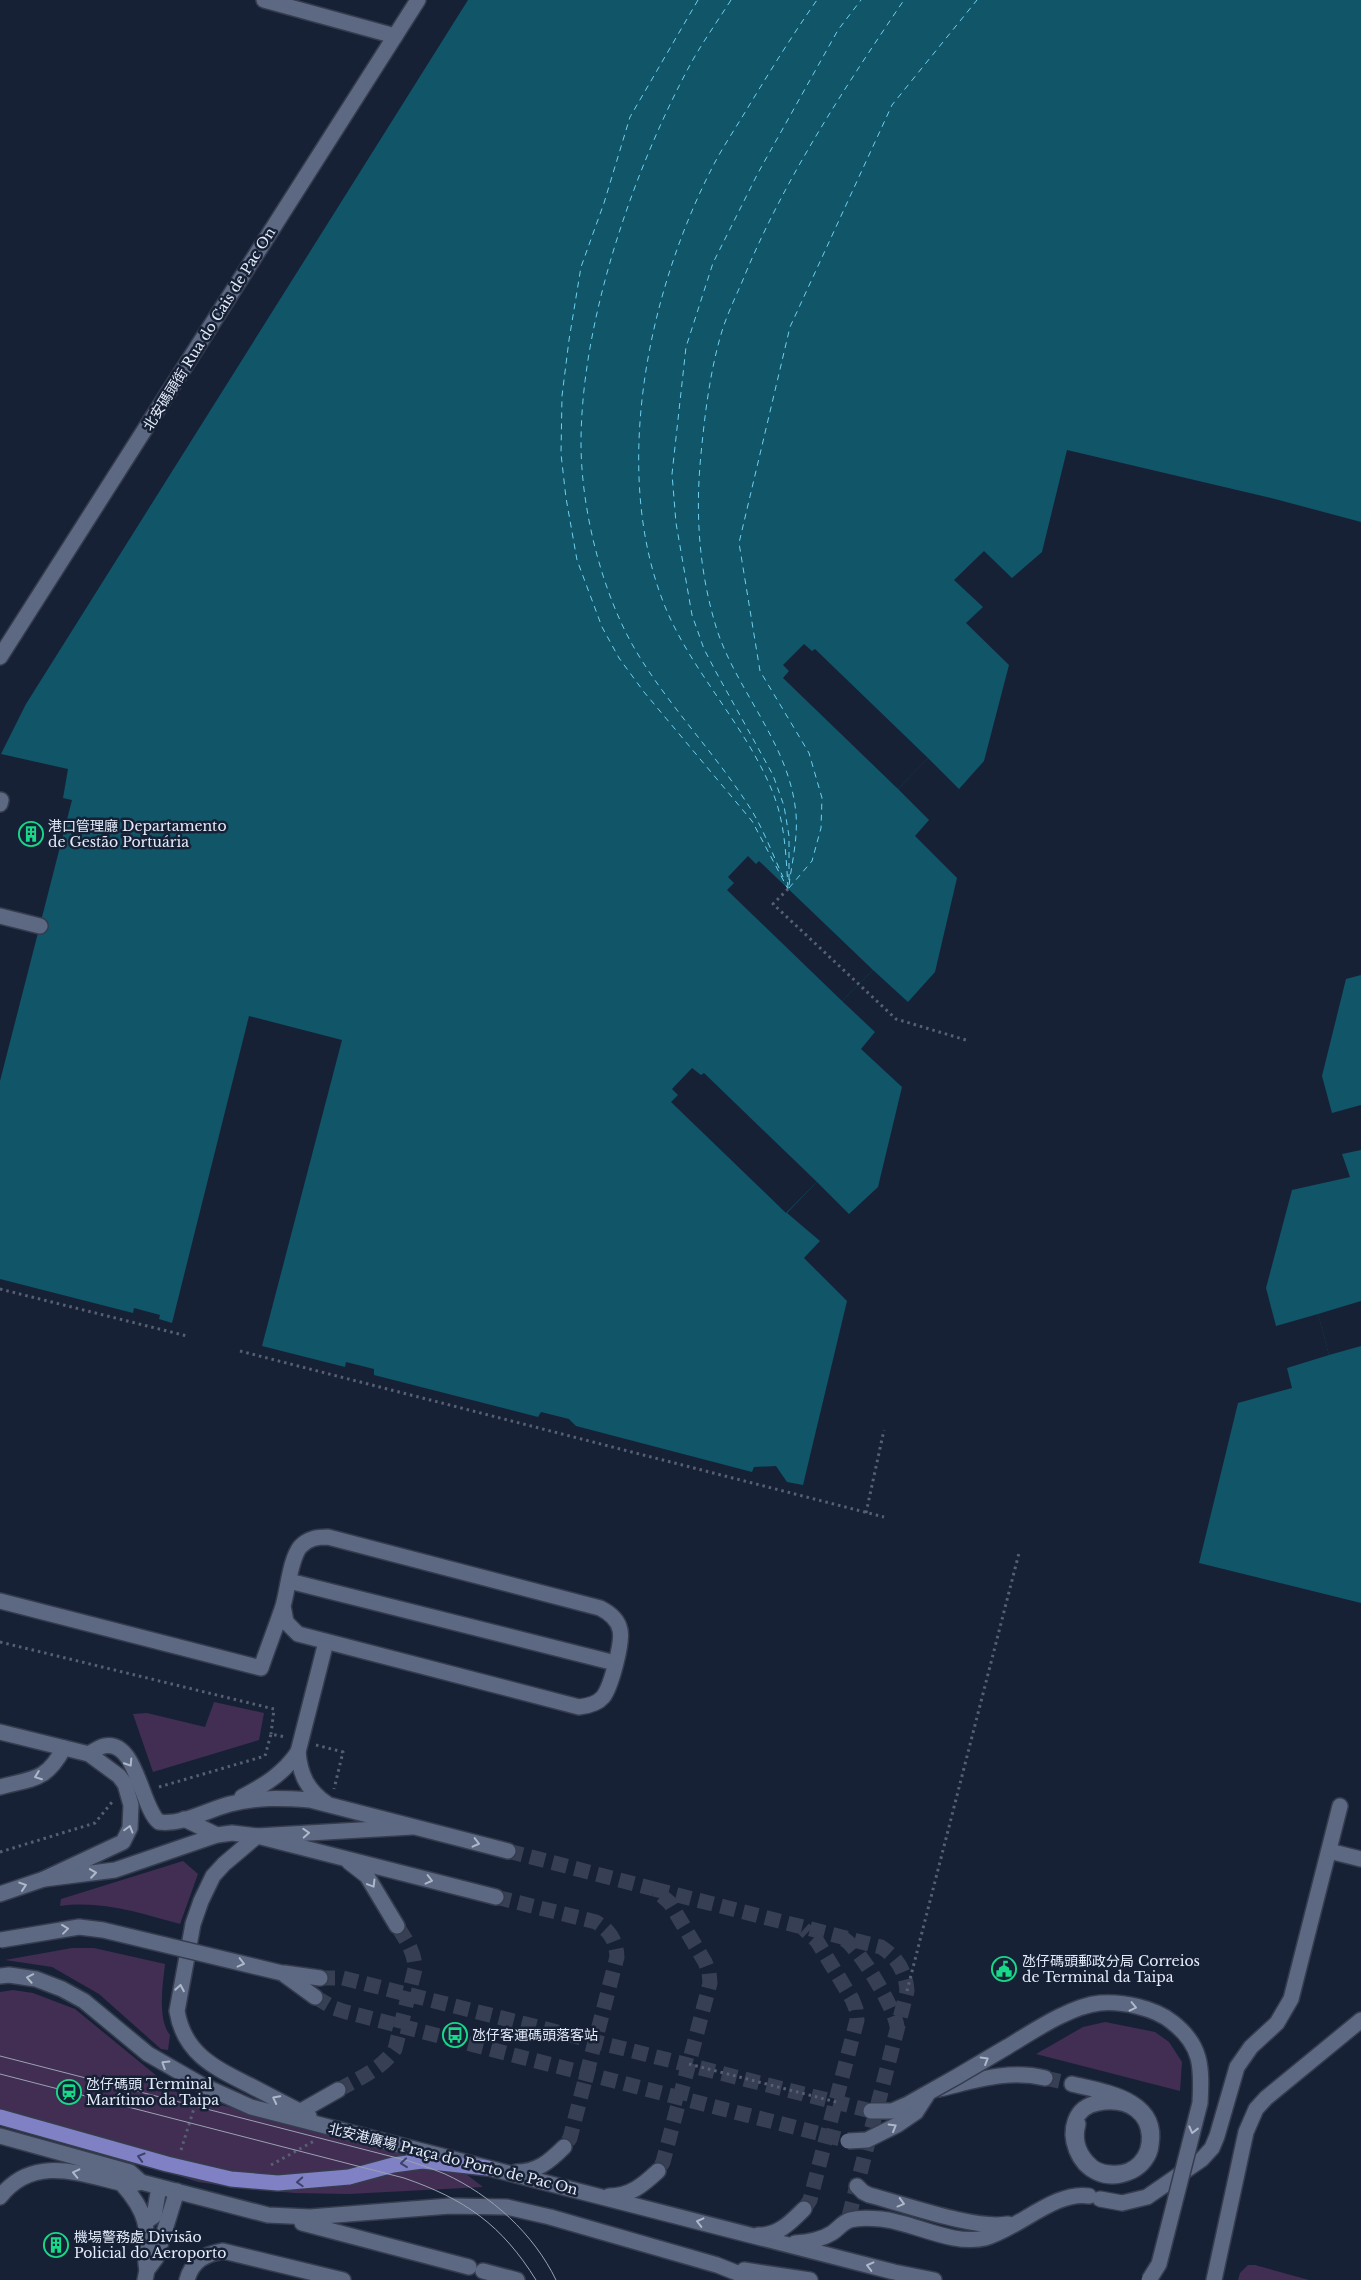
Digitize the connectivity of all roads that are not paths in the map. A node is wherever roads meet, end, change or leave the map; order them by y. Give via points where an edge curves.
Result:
1 (264, 0) edge
2 (418, 0) edge
3 (394, 36) junction
4 (0, 657) edge
5 (0, 916) edge
6 (40, 926) dead end
7 (289, 1581) junction
8 (0, 1601) edge
9 (283, 1606) junction
10 (326, 1642) junction
11 (615, 1664) junction
12 (0, 1732) edge
13 (299, 1746) junction
14 (64, 1748) junction
15 (90, 1754) junction
16 (0, 1788) edge
17 (229, 1804) junction
18 (329, 1805) junction
19 (1340, 1806) dead end
20 (184, 1819) junction
21 (412, 1827) junction
22 (217, 1835) junction
23 (257, 1836) junction
24 (1329, 1851) junction
25 (508, 1852) tunnel mouth
26 (334, 1856) junction
27 (1361, 1859) edge
28 (44, 1879) junction
29 (0, 1894) edge
30 (496, 1897) tunnel mouth
31 (397, 1926) tunnel mouth
32 (0, 1940) edge
33 (282, 1973) junction
34 (0, 1976) edge
35 (320, 1978) tunnel mouth
36 (315, 1997) tunnel mouth
37 (1361, 2020) edge
38 (1045, 2078) tunnel mouth
39 (1072, 2084) tunnel mouth
40 (338, 2090) tunnel mouth
41 (931, 2092) junction
42 (871, 2111) tunnel mouth
43 (295, 2114) junction
44 (0, 2117) edge
45 (1078, 2124) dead end
46 (0, 2136) edge
47 (848, 2141) tunnel mouth
48 (564, 2147) tunnel mouth
49 (487, 2168) junction
50 (658, 2171) tunnel mouth
51 (507, 2173) junction
52 (140, 2182) junction
53 (122, 2184) junction
54 (857, 2186) dead end
55 (159, 2187) junction
56 (177, 2191) junction
57 (600, 2196) junction
58 (0, 2197) edge
59 (804, 2209) tunnel mouth
60 (268, 2215) junction
61 (1027, 2219) junction
62 (145, 2222) junction
63 (747, 2234) junction
64 (786, 2244) junction
65 (718, 2265) junction
66 (146, 2275) edge
67 (187, 2280) edge
68 (344, 2280) edge
69 (517, 2280) edge
70 (755, 2280) edge
71 (810, 2280) edge
72 (934, 2280) edge
73 (1149, 2280) edge
74 (1214, 2280) edge

1 - 3 street
2 - 3 street, 北安碼頭街 Rua do Cais de Pac On
3 - 4 street, 北安碼頭街 Rua do Cais de Pac On
5 - 6 street
7 - 9 street
7 - 11 street
7 - 11 street via 295,1555 301,1546 308,1540 328,1537 600,1608 613,1616 620,1629
8 - 9 street via 261,1668
9 - 10 street via 291,1629
10 - 11 street via 579,1707 602,1698 608,1690
10 - 13 street
12 - 14 street
13 - 17 street via 289,1766 277,1776
13 - 18 street via 299,1768 305,1783
14 - 15 street
14 -> 16 street via 42,1776
15 -> 20 street via 103,1746 119,1750 133,1768 152,1816 159,1822
28 -> 15 street via 123,1842 130,1828 131,1805 119,1776
17 - 18 street via 277,1798
17 - 20 street
18 - 21 street
19 - 24 street
20 - 22 street
23 -> 21 street
21 -> 25 street
22 - 23 street
28 -> 22 street via 114,1870
23 - 26 street
43 -> 23 street via 208,2064 189,2045 176,2010 193,1924 201,1901 213,1876
24 - 27 street
24 - 61 street via 1291,1999 1277,2023 1251,2047 1237,2067 1212,2148 1202,2159 1147,2197 1122,2203 1077,2195 1061,2198
26 -> 30 street
26 -> 31 street via 352,1863 367,1876
29 -> 28 street
32 -> 33 street, bridge via 79,1927
33 - 35 street
33 - 36 street
43 -> 34 street, 北安港廣場 Praça do Porto de Pac On via 251,2107 202,2086 148,2054 84,2001 62,1989 36,1979 9,1974
37 - 74 street via 1256,2109 1246,2132
38 - 41 street via 996,2075
39 - 45 street via 1126,2099 1142,2109 1151,2123 1151,2149 1136,2169 1114,2176 1102,2175 1082,2162 1074,2147 1073,2130 1085,2108 1107,2102 1135,2109 1149,2128 1149,2144 1140,2162 1114,2174 1090,2166 1076,2142
40 - 43 street
41 - 42 street, bridge via 892,2111
47 -> 41 street, bridge via 867,2140 897,2125 916,2112
41 -> 73 street, bridge via 1049,2022 1099,2003 1162,2014 1185,2031 1198,2051 1200,2103 1158,2264
43 - 49 street, 北安港廣場 Praça do Porto de Pac On via 335,2128
49 -> 44 main road, bridge via 422,2162 393,2164 349,2177 278,2183 231,2179
46 - 52 street via 130,2172
48 - 51 street via 548,2163 529,2172
49 - 51 street, 北安港廣場 Praça do Porto de Pac On
50 - 57 street via 641,2187 622,2196
51 - 57 street, 北安港廣場 Praça do Porto de Pac On
52 - 53 street
52 - 55 street
53 -> 58 street via 62,2170 43,2170 6,2189
53 - 62 street via 139,2206
54 -> 61 street via 869,2195 986,2225
55 - 56 street
55 - 62 street via 154,2216
56 - 60 street
56 - 66 street via 156,2258
63 -> 57 street, 北安港廣場 Praça do Porto de Pac On
59 - 63 street via 787,2226 768,2235
60 - 65 street via 310,2217 450,2206 507,2206
60 - 69 street
61 - 64 street via 992,2235 971,2240 883,2219 865,2218 848,2220 831,2234 813,2241
62 - 66 street
63 - 64 street, 北安港廣場 Praça do Porto de Pac On
72 -> 64 street, 北安港廣場 Praça do Porto de Pac On
65 - 70 street
65 - 71 street
67 - 68 street via 197,2260 223,2251

